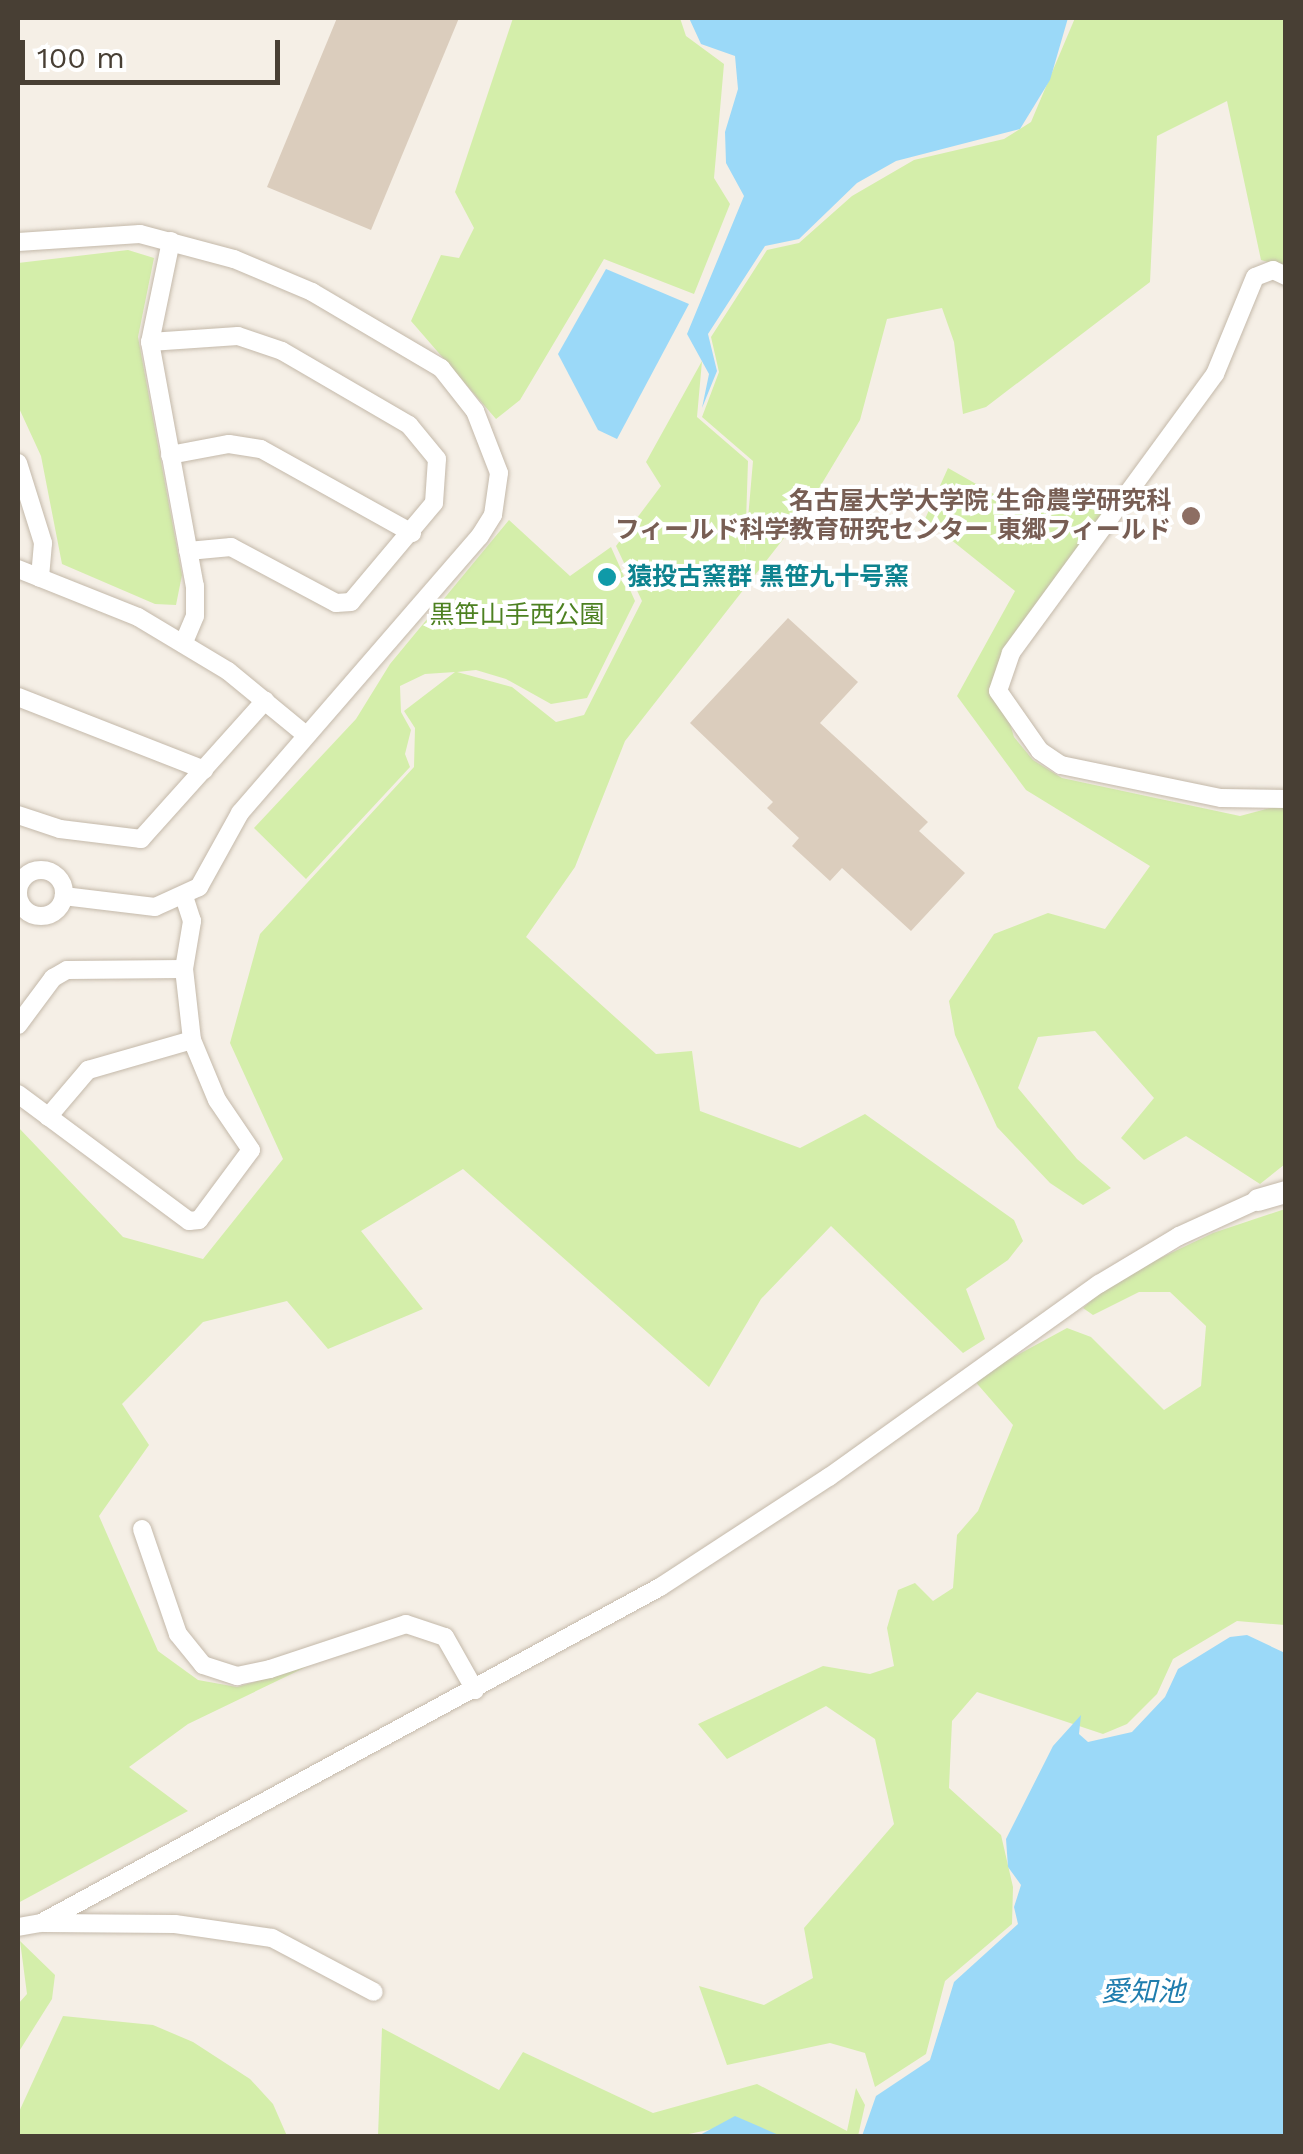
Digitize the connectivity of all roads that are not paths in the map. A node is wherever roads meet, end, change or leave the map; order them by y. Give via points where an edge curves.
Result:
1 (18, 242) edge
2 (170, 242) junction
3 (1286, 276) edge
4 (150, 342) junction
5 (170, 454) junction
6 (18, 463) edge
7 (412, 534) junction
8 (188, 551) junction
9 (18, 569) edge
10 (40, 578) junction
11 (183, 644) junction
12 (18, 697) edge
13 (266, 701) junction
14 (306, 735) junction
15 (204, 770) junction
16 (1286, 799) edge
17 (18, 815) edge
18 (18, 884) edge
19 (64, 896) junction
20 (185, 899) junction
21 (22, 918) edge
22 (184, 969) junction
23 (18, 1026) edge
24 (192, 1040) junction
25 (18, 1094) edge
26 (48, 1117) junction
27 (1286, 1192) edge
28 (1258, 1200) joint
29 (142, 1528) dead end
30 (475, 1690) junction
31 (41, 1923) junction
32 (18, 1927) edge
33 (374, 1992) dead end

1 - 2 street via 109,232
2 - 4 street
2 - 14 street via 274,275 387,331 454,382 494,448 499,482 484,530
3 - 16 street via 1272,270 1255,277 1215,374 1011,653 998,691 1040,751 1060,764 1222,798
4 - 5 street
4 - 7 street via 250,339 409,425 428,444 439,480 434,503
5 - 7 street via 229,444 261,449
5 - 8 street
6 - 10 street via 42,543
7 - 8 street via 344,605 231,547
8 - 11 street via 196,599
9 - 10 street
10 - 11 street via 119,608
11 - 13 street
12 - 15 street
13 - 14 street
13 - 15 street
14 - 20 street via 240,813 208,873
15 - 17 street via 141,839 60,829
18 - 19 street via 29,873 50,872
18 - 21 street
19 - 20 street via 155,907
19 - 21 street via 48,915
20 - 22 street via 192,921
22 - 23 street via 68,970 53,978
22 - 24 street
24 - 26 street via 88,1070
24 - 26 street via 217,1100 251,1150 196,1221
25 - 26 street
27 - 28 street
28 - 30 street via 1178,1236 1098,1284 760,1524
29 - 30 street via 184,1647 202,1665 236,1676 270,1670 406,1624 445,1636
30 - 31 street
31 - 32 street
31 - 33 street via 175,1924 272,1938

